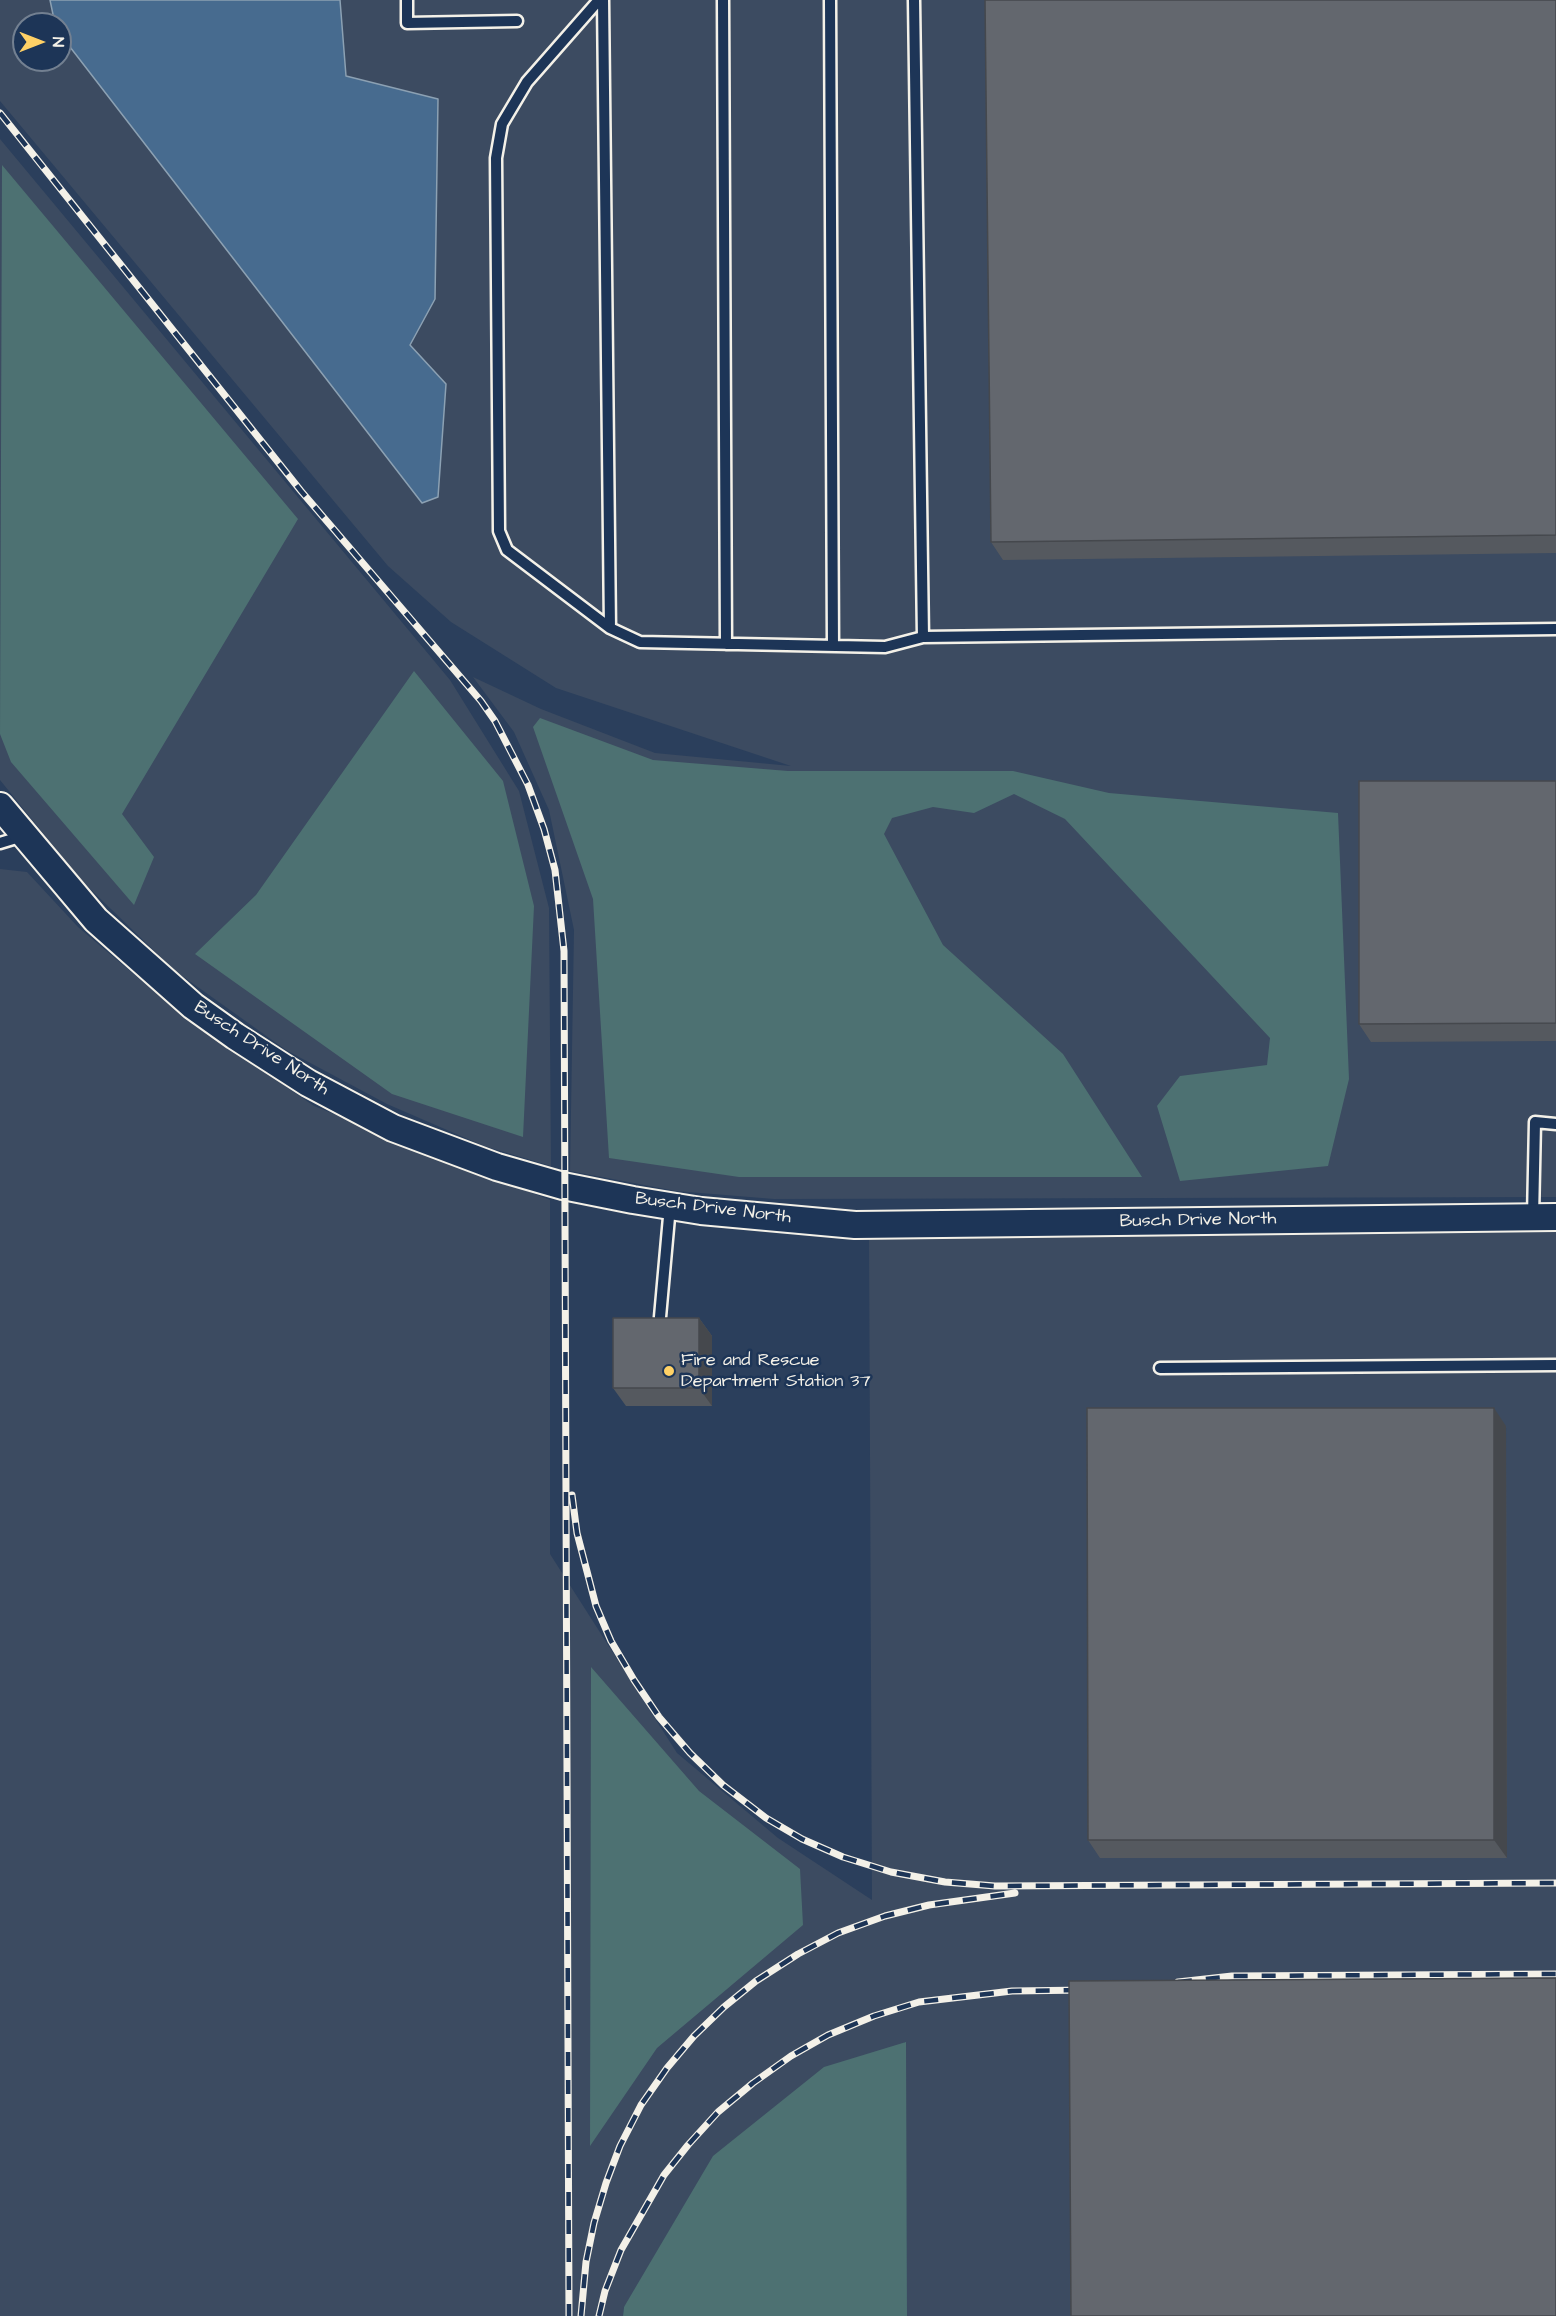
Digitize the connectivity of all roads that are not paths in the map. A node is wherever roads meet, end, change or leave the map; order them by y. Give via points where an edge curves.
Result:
1 (407, 0) edge
2 (599, 0) edge
3 (603, 0) edge
4 (723, 0) edge
5 (830, 0) edge
6 (915, 0) edge
7 (517, 21) dead end
8 (610, 628) junction
9 (1556, 629) edge
10 (923, 638) junction
11 (726, 644) junction
12 (833, 646) junction
13 (0, 806) edge
14 (24, 836) junction
15 (0, 843) edge
16 (1556, 1124) edge
17 (670, 1206) junction
18 (1544, 1217) edge
19 (660, 1317) edge
20 (1556, 1365) edge
21 (1160, 1368) dead end

1 - 7 lane via 407,23
2 - 8 lane via 527,82 502,124 496,158 499,531 507,550
3 - 8 lane
4 - 11 lane
5 - 12 lane
6 - 10 lane
8 - 11 lane via 640,642
9 - 10 lane
10 - 12 lane via 885,647
11 - 12 lane
13 - 14 street, Busch Drive North
14 - 15 lane
14 - 17 street, Busch Drive North via 96,920 193,1006 308,1083 393,1128 497,1167 563,1186
16 - 18 lane via 1535,1122
17 - 18 street, Busch Drive North via 855,1225
17 - 19 lane
20 - 21 lane

